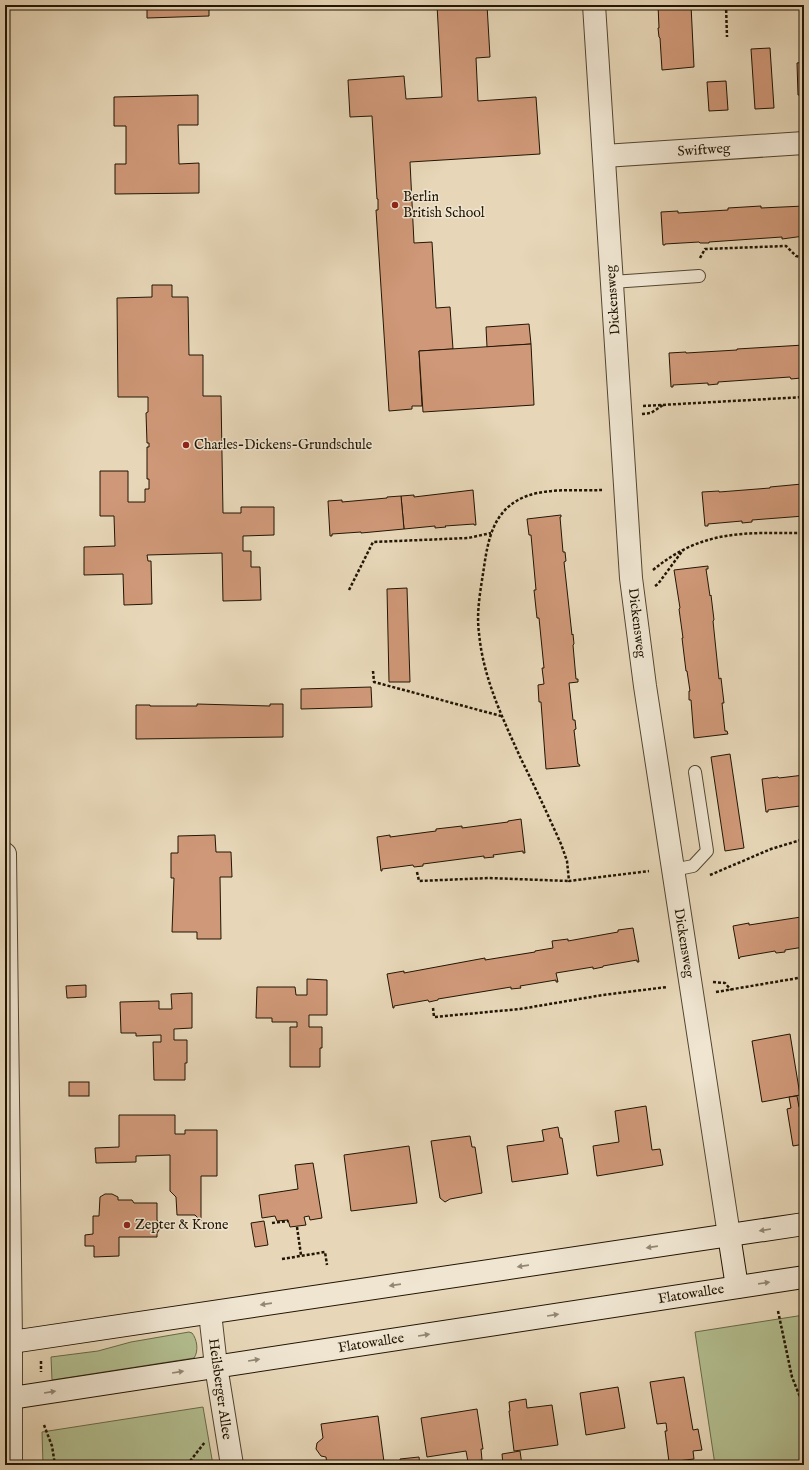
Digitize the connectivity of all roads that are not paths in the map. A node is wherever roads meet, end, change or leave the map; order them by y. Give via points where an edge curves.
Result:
1 (594, 5) edge
2 (804, 144) edge
3 (604, 156) junction
4 (699, 276) dead end
5 (612, 282) junction
6 (695, 772) dead end
7 (5, 854) edge
8 (673, 870) junction
9 (804, 1224) edge
10 (729, 1235) junction
11 (804, 1277) edge
12 (737, 1287) junction
13 (210, 1313) junction
14 (8, 1343) edge
15 (216, 1366) junction
16 (8, 1398) edge
17 (11, 1465) edge
18 (232, 1465) edge

1 - 3 street, Dickensweg
2 - 3 street, Swiftweg
3 - 5 street, Dickensweg
4 - 5 lane
5 - 8 street, Dickensweg via 631,578
6 - 8 lane via 707,851 693,866
7 - 14 street
8 - 10 street, Dickensweg
9 -> 10 street
10 - 12 street, Flatowallee
10 -> 13 street
12 -> 11 street, Flatowallee
15 -> 12 street, Flatowallee
13 - 14 street
13 - 15 street, Heilsberger Allee
14 - 16 street
16 -> 15 street, Flatowallee
15 - 18 street, Heilsberger Allee
16 - 17 street

